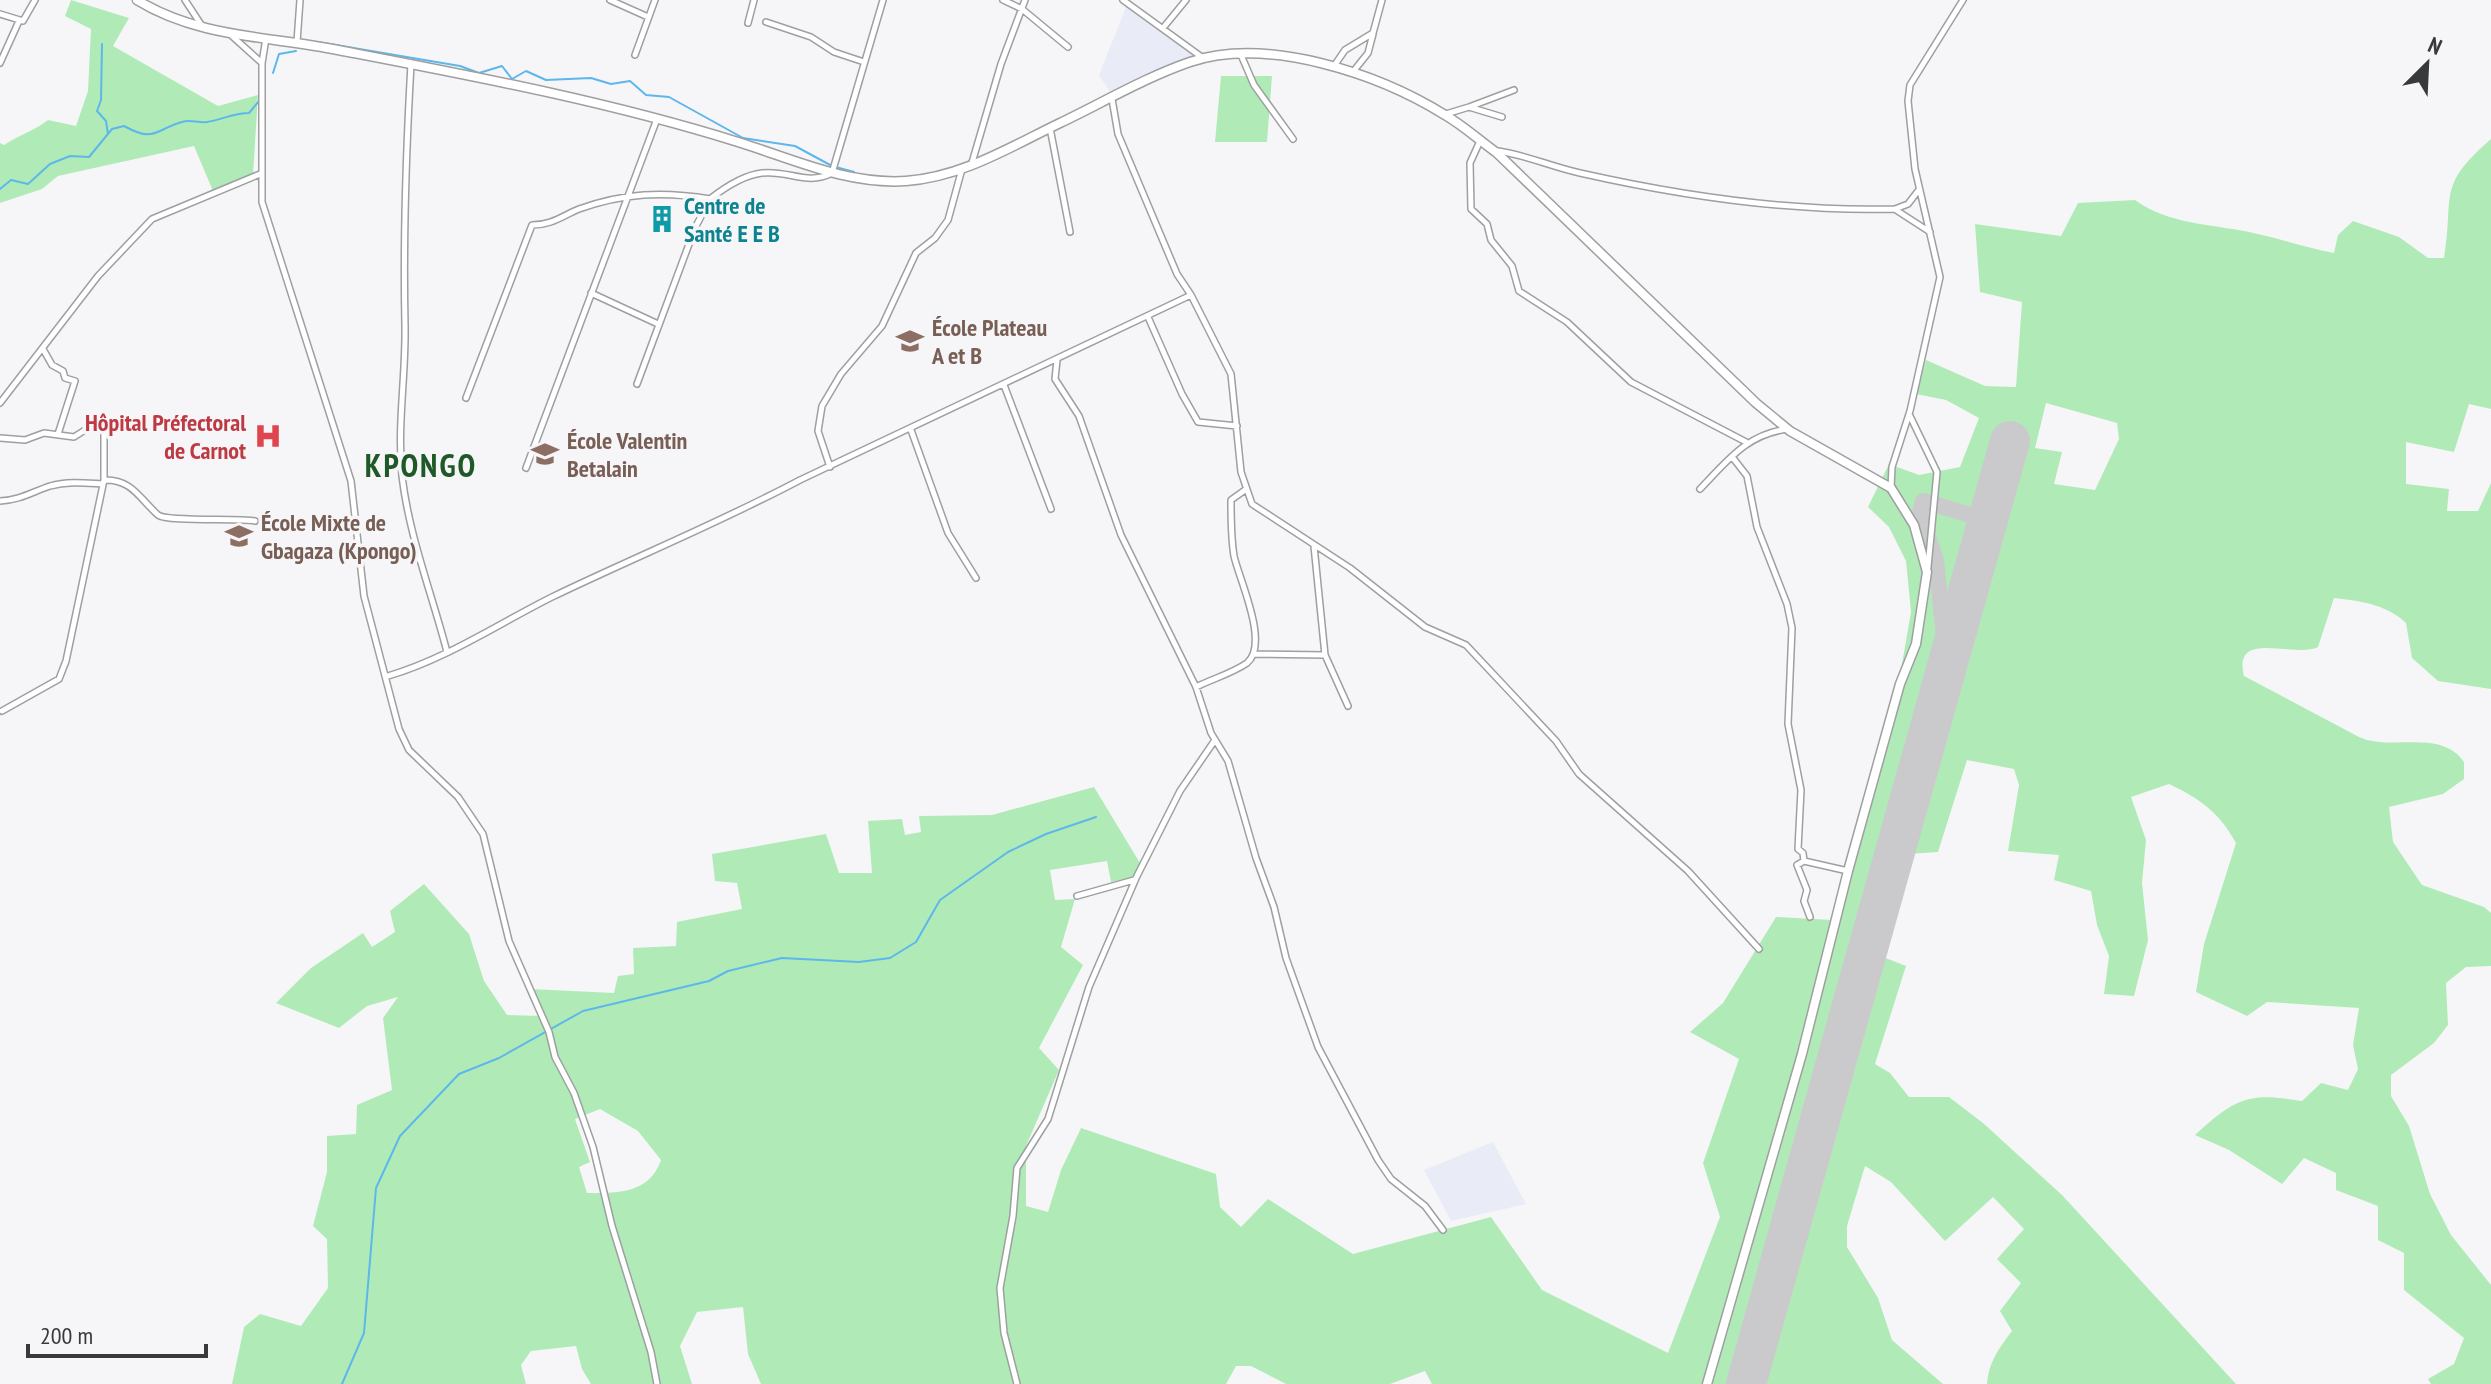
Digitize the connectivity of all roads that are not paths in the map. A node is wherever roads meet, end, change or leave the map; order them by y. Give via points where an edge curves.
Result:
1 (35, 0) edge
2 (137, 0) edge
3 (185, 0) edge
4 (300, 0) edge
5 (610, 0) edge
6 (655, 0) edge
7 (754, 0) edge
8 (883, 0) edge
9 (1003, 0) edge
10 (1025, 0) edge
11 (1123, 0) edge
12 (1186, 0) edge
13 (1382, 0) edge
14 (1963, 0) edge
15 (1022, 9) junction
16 (0, 14) edge
17 (648, 17) junction
18 (19, 21) junction
19 (766, 22) dead end
20 (748, 23) dead end
21 (1163, 28) junction
22 (205, 31) junction
23 (1373, 33) junction
24 (232, 36) junction
25 (266, 37) junction
26 (297, 42) junction
27 (1068, 47) dead end
28 (635, 55) dead end
29 (1241, 55) junction
30 (1203, 58) junction
31 (864, 62) junction
32 (0, 63) edge
33 (262, 63) junction
34 (411, 64) junction
35 (1334, 66) junction
36 (1352, 74) junction
37 (1514, 90) dead end
38 (1112, 99) junction
39 (1469, 107) junction
40 (1445, 114) junction
41 (1502, 117) dead end
42 (657, 118) junction
43 (1050, 128) junction
44 (1293, 139) dead end
45 (1480, 140) junction
46 (1493, 150) junction
47 (967, 167) junction
48 (834, 169) junction
49 (260, 174) junction
50 (1919, 190) junction
51 (631, 194) junction
52 (710, 199) junction
53 (1895, 209) junction
54 (1070, 232) dead end
55 (1930, 232) junction
56 (591, 293) junction
57 (1191, 295) junction
58 (1148, 317) junction
59 (658, 324) junction
60 (43, 349) junction
61 (1057, 360) junction
62 (637, 384) dead end
63 (1004, 385) junction
64 (466, 398) dead end
65 (0, 403) edge
66 (1910, 411) junction
67 (1237, 426) junction
68 (1788, 429) junction
69 (911, 430) junction
70 (58, 434) junction
71 (0, 438) edge
72 (1746, 442) junction
73 (1733, 458) junction
74 (830, 467) junction
75 (526, 468) dead end
76 (103, 482) junction
77 (1891, 488) junction
78 (1246, 489) junction
79 (1700, 489) dead end
80 (0, 501) edge
81 (1051, 509) dead end
82 (255, 521) dead end
83 (1314, 546) junction
84 (1927, 572) junction
85 (976, 578) dead end
86 (447, 652) junction
87 (1254, 654) junction
88 (1325, 655) junction
89 (388, 676) junction
90 (1196, 687) junction
91 (1348, 706) dead end
92 (2, 711) edge
93 (1215, 740) junction
94 (1804, 861) junction
95 (1848, 871) junction
96 (1135, 880) junction
97 (1077, 896) dead end
98 (1810, 917) dead end
99 (1759, 949) dead end
100 (1443, 1230) dead end
101 (657, 1384) edge
102 (1017, 1384) edge
103 (1707, 1384) edge

1 - 18 street via 25,20
2 - 22 main road
3 - 22 street
4 - 26 street
5 - 17 street
6 - 17 street
7 - 20 street
8 - 31 street
9 - 15 street
10 - 15 street
11 - 21 street
12 - 21 street
13 - 23 street
14 - 50 street via 1910,85
15 - 27 street
15 - 47 street
16 - 18 street
17 - 28 street
18 - 32 street
19 - 31 street
21 - 30 street
22 - 24 main road
23 - 35 street via 1345,50
23 - 36 street via 1368,53
24 - 25 main road
24 - 33 street
25 - 26 main road
25 - 33 street
26 - 34 main road
29 - 30 main road
29 - 35 main road via 1284,56
29 - 44 street via 1254,85
30 - 38 main road
31 - 48 street
33 - 49 street
34 - 42 main road
34 - 86 street via 402,227 402,479
35 - 36 main road
36 - 40 main road
37 - 39 street
38 - 43 main road
38 - 57 street via 1118,134 1177,274
39 - 40 street
39 - 41 street
40 - 45 main road
42 - 48 main road
42 - 51 street
43 - 47 main road
43 - 54 street
45 - 46 main road
45 - 72 street via 1470,163 1471,209 1487,224 1491,240 1512,266 1519,291 1567,322 1631,382
46 - 53 street via 1680,192 1805,207
46 - 68 main road
47 - 48 main road via 885,182
47 - 74 street via 948,220 916,253 882,326 822,406 818,431
48 - 52 street via 812,180 764,173
49 - 60 street via 152,219 98,276
49 - 89 street via 266,217 351,481 364,596
50 - 53 street via 1908,204
50 - 55 street
51 - 52 street via 669,192
51 - 56 street
51 - 64 street via 532,225
52 - 59 street
53 - 55 street
55 - 66 street via 1939,285
56 - 59 street
56 - 75 street
57 - 58 street
57 - 67 street via 1231,374
58 - 61 street
58 - 67 street via 1198,422
59 - 62 street
60 - 65 street
60 - 70 street via 52,365 75,381
61 - 63 street
61 - 90 street via 1055,379 1079,416 1121,535
63 - 69 street
63 - 81 street
66 - 77 street via 1892,467
66 - 84 street via 1937,472
67 - 78 street
68 - 72 street via 1764,432
68 - 77 main road
69 - 74 street
69 - 85 street via 948,533
70 - 71 street
70 - 76 street via 74,437 104,426
72 - 73 street
73 - 79 street
73 - 94 street via 1747,476 1757,527 1792,628 1788,724 1801,790 1798,849
74 - 86 street
76 - 80 street via 53,485 31,496
76 - 82 street via 131,485 166,518
76 - 92 street via 59,679
77 - 84 main road via 1914,525
78 - 83 street via 1258,509
78 - 87 street via 1231,500 1231,535 1248,590
83 - 88 street
83 - 99 street via 1425,627 1466,645 1556,741 1579,774 1688,871
84 - 95 main road via 1918,635
86 - 89 street
87 - 88 street
87 - 90 street via 1247,663
88 - 91 street
89 - 101 street via 409,750 458,797 483,834 509,941 593,1147
90 - 93 street
93 - 96 street via 1180,791
93 - 100 street via 1228,761 1318,1047 1384,1169
94 - 95 street
94 - 98 street via 1797,865
95 - 103 main road via 1802,1054
96 - 97 street
96 - 102 street via 1089,987 1048,1119 1017,1168 1000,1288

